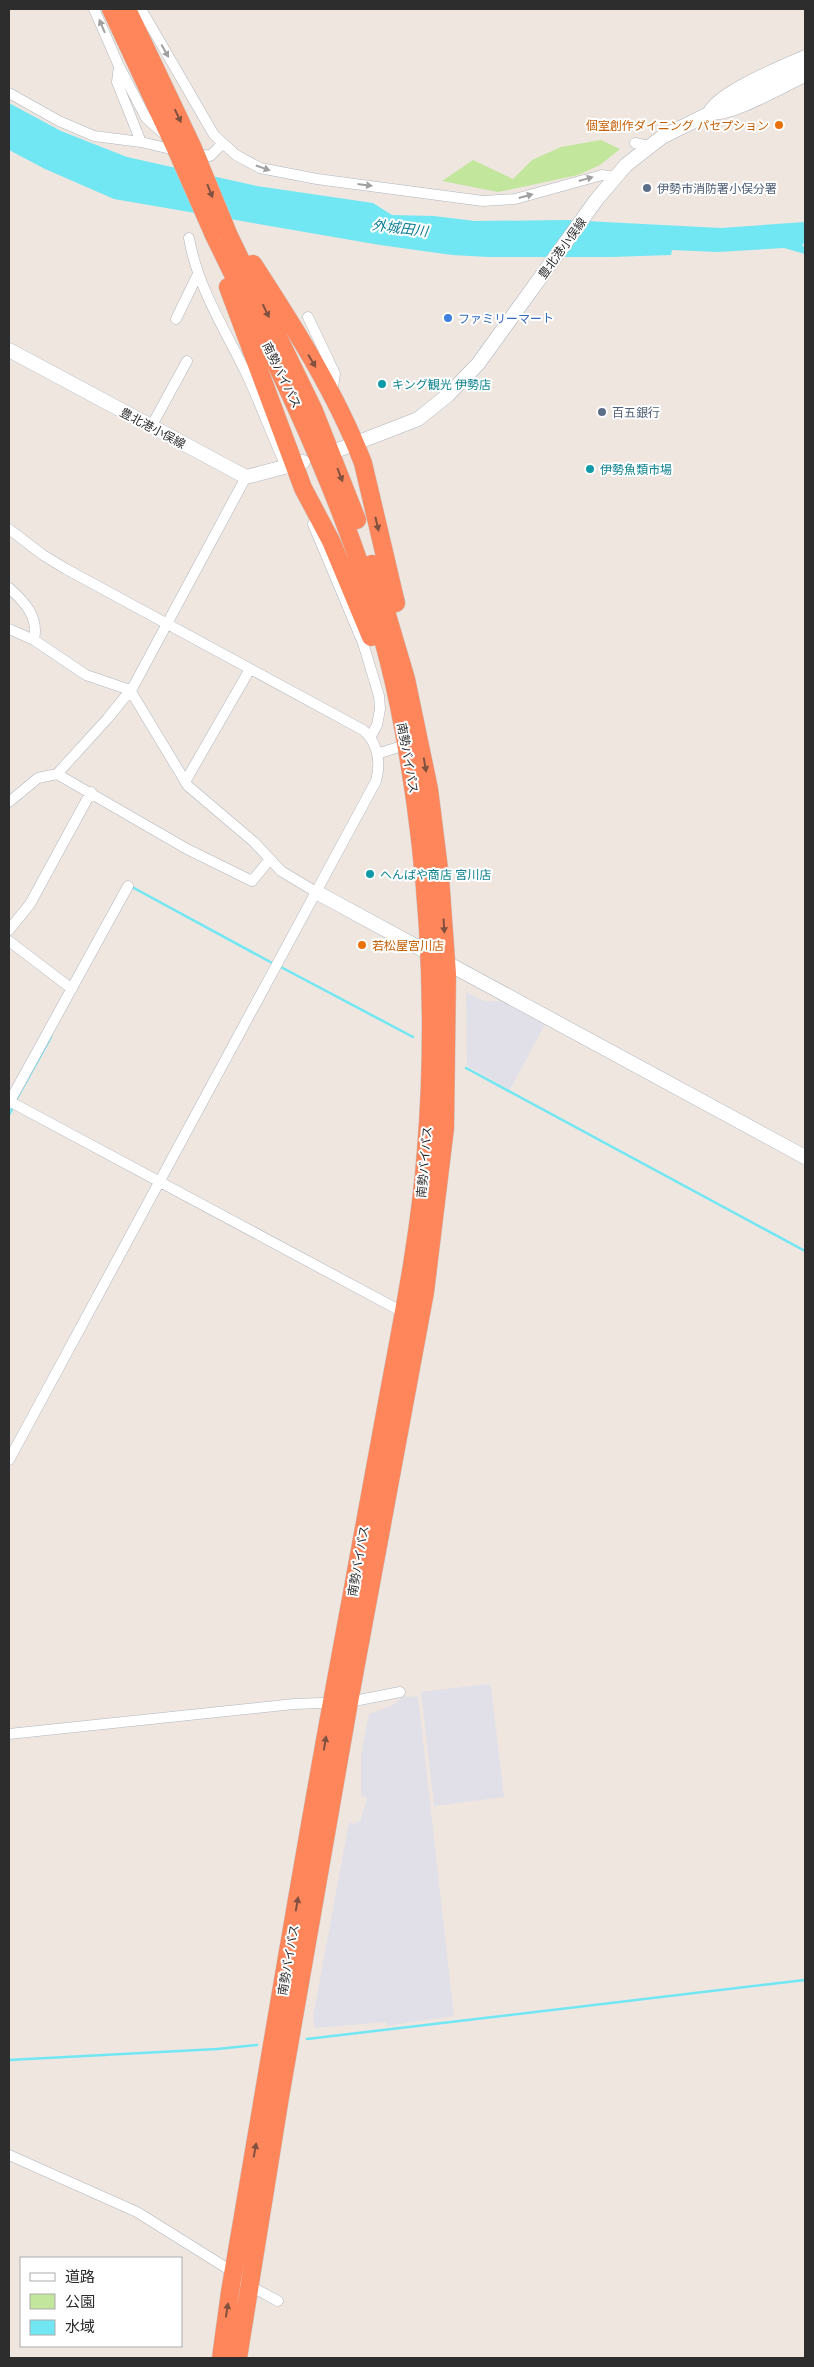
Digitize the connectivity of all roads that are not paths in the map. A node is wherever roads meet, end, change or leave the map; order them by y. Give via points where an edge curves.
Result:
1 (94, 9) edge
2 (111, 9) edge
3 (127, 9) edge
4 (141, 9) edge
5 (805, 55) edge
6 (119, 66) junction
7 (805, 66) edge
8 (805, 77) edge
9 (9, 93) edge
10 (707, 114) junction
11 (141, 142) junction
12 (222, 144) junction
13 (185, 149) junction
14 (614, 177) junction
15 (217, 226) junction
16 (189, 238) dead end
17 (197, 276) junction
18 (308, 317) dead end
19 (176, 319) dead end
20 (9, 350) edge
21 (187, 361) dead end
22 (332, 394) junction
23 (151, 427) junction
24 (355, 443) junction
25 (338, 450) dead end
26 (294, 464) junction
27 (246, 477) junction
28 (303, 488) junction
29 (10, 532) edge
30 (9, 588) edge
31 (167, 624) junction
32 (9, 629) edge
33 (34, 640) junction
34 (250, 669) junction
35 (130, 690) junction
36 (371, 736) junction
37 (413, 743) junction
38 (378, 754) junction
39 (57, 774) junction
40 (185, 782) junction
41 (91, 792) junction
42 (9, 802) edge
43 (270, 859) junction
44 (128, 886) dead end
45 (316, 892) junction
46 (9, 930) edge
47 (9, 941) edge
48 (428, 954) junction
49 (446, 964) junction
50 (72, 989) junction
51 (12, 1102) edge
52 (805, 1157) edge
53 (159, 1181) junction
54 (397, 1309) dead end
55 (9, 1460) edge
56 (400, 1692) dead end
57 (340, 1701) junction
58 (9, 1734) edge
59 (9, 2155) edge
60 (233, 2272) junction
61 (248, 2285) junction
62 (278, 2301) dead end
63 (220, 2358) edge
64 (238, 2358) edge

6 -> 1 street
2 - 13 highway, 南勢バイパス
3 -> 13 highway, 南勢バイパス
4 -> 12 street via 208,126
5 - 10 street via 739,86 710,105
6 - 11 street via 117,82
6 - 13 street via 146,118
7 - 10 main road, 豊北港小俣線
8 - 10 street via 732,112 716,116
9 - 11 street via 94,136
10 - 14 main road, 豊北港小俣線 via 642,144
11 - 12 street via 210,156
12 -> 14 street via 251,163 271,171 473,200 504,201 602,175
13 - 15 highway, 南勢バイパス, bridge
14 - 24 main road, 豊北港小俣線 via 478,364 448,395 418,419
15 -> 22 highway via 272,294
15 - 26 highway via 213,247
15 - 37 highway, 南勢バイパス via 342,513 362,569
16 - 17 street
17 - 19 street
17 - 26 street via 222,330
18 - 22 street via 335,374
20 - 23 main road, 豊北港小俣線
21 - 23 street
22 - 24 highway
23 - 27 main road, 豊北港小俣線
24 - 25 main road, 豊北港小俣線
24 -> 37 highway via 365,472 418,699
26 - 27 main road
26 - 28 highway
27 - 31 street
28 - 36 street via 313,523 363,643 379,696 377,724
28 - 37 highway via 332,541
29 - 31 street via 66,569
30 - 33 street via 30,611
31 - 34 street
31 - 35 street
32 - 33 street
33 - 35 street via 86,675
34 - 36 street
34 - 40 street
35 - 39 street
35 - 40 street
36 - 38 street
37 - 38 street
37 - 48 highway, 南勢バイパス
37 -> 49 highway, 南勢バイパス via 429,788
38 - 45 street via 376,781
39 - 41 street
39 - 42 street via 38,778
40 - 43 street
41 - 43 street via 186,849 252,881
41 - 46 street via 30,904
43 - 45 street via 290,878
44 - 50 street
45 - 48 main road
45 - 53 street
47 - 50 street
48 - 49 main road
48 - 57 highway, 南勢バイパス via 427,1147 416,1241
49 - 52 main road
49 - 57 highway, 南勢バイパス via 445,1128 425,1292
50 - 51 street
51 - 53 street
53 - 54 street
53 - 55 street
56 - 57 street
57 - 58 street
60 -> 57 highway, 南勢バイパス
57 - 61 highway, 南勢バイパス
59 - 60 street via 137,2212
60 - 61 street
63 -> 60 highway, 南勢バイパス
61 - 62 street
61 - 64 highway, 南勢バイパス

